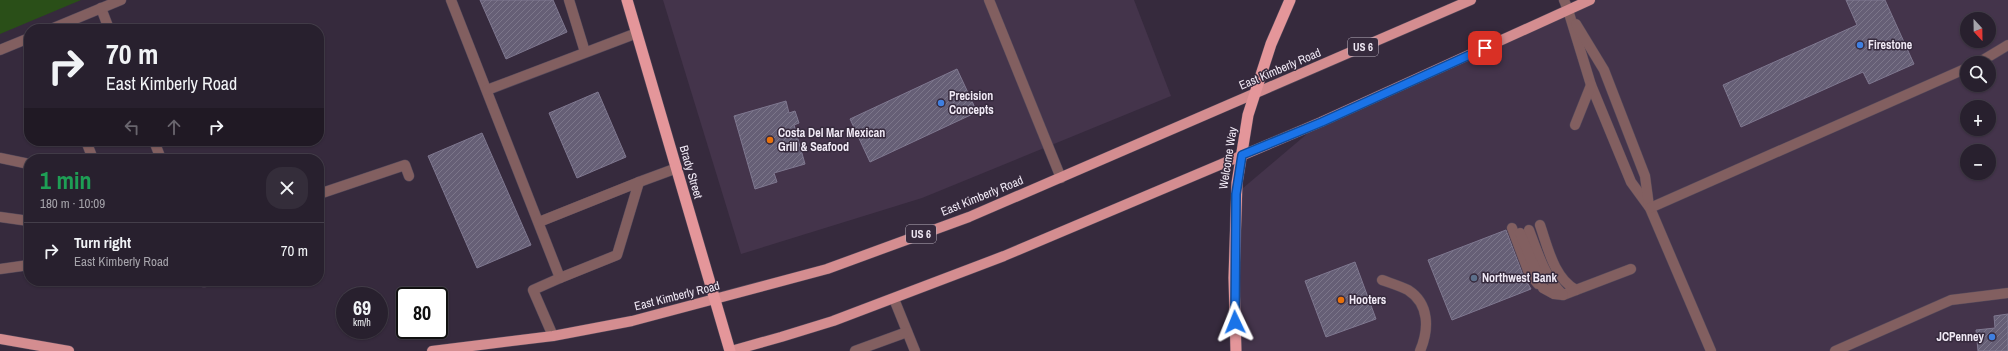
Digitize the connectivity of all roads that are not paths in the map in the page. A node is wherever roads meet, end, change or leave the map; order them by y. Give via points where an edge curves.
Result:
1 (121, 0) edge
2 (451, 0) edge
3 (569, 0) edge
4 (627, 0) edge
5 (989, 0) edge
6 (1290, 0) edge
7 (1472, 0) edge
8 (1564, 0) edge
9 (1590, 0) edge
10 (100, 8) junction
11 (1568, 10) junction
12 (63, 24) edge
13 (107, 24) edge
14 (637, 33) junction
15 (24, 40) edge
16 (2008, 45) edge
17 (0, 50) edge
18 (585, 52) junction
19 (1990, 56) edge
20 (1960, 71) edge
21 (1591, 85) junction
22 (487, 90) junction
23 (1255, 94) junction
24 (1574, 125) dead end
25 (1242, 155) junction
26 (0, 158) edge
27 (24, 163) edge
28 (677, 168) junction
29 (409, 176) dead end
30 (1061, 178) junction
31 (639, 182) junction
32 (324, 192) edge
33 (1650, 208) junction
34 (0, 217) edge
35 (24, 220) edge
36 (539, 222) junction
37 (1540, 225) dead end
38 (24, 266) edge
39 (1631, 268) dead end
40 (0, 269) edge
41 (560, 278) junction
42 (1382, 280) dead end
43 (1576, 290) junction
44 (2008, 293) edge
45 (1563, 295) junction
46 (894, 299) junction
47 (715, 300) junction
48 (908, 332) junction
49 (553, 336) junction
50 (0, 340) edge
51 (914, 350) edge
52 (69, 351) edge
53 (432, 351) edge
54 (730, 351) edge
55 (855, 351) edge
56 (1236, 351) edge
57 (1420, 351) edge
58 (1710, 351) edge
59 (1835, 351) edge

1 - 10 street
2 - 22 street
3 - 18 street
4 - 14 highway, Brady Street
5 - 30 street
6 - 23 highway, Welcome Way via 1271,44
7 - 23 main road, East Kimberly Road / US 6
8 - 11 street
9 - 11 main road
10 - 12 street
10 - 13 street
11 - 21 street
11 - 25 main road via 1322,122
11 - 33 street via 1604,70 1645,176
14 - 18 street
14 - 28 highway, Brady Street
15 - 17 street
16 - 19 street
18 - 22 street
20 - 33 street
21 - 24 street
21 - 33 street via 1631,182
22 - 36 street
23 - 25 highway, Welcome Way via 1248,116
23 - 30 main road, East Kimberly Road / US 6
25 - 46 main road via 1004,256
25 - 56 highway, Welcome Way via 1236,194
26 - 27 street
28 - 31 street
28 - 47 highway, Brady Street
29 - 32 street via 405,165
30 - 47 main road, East Kimberly Road / US 6 via 969,217 827,269
31 - 36 street
31 - 41 street via 617,255
33 - 58 street
34 - 35 street
36 - 41 street
37 - 43 street via 1556,270 1569,286
38 - 40 street
39 - 43 street
41 - 49 street via 533,290
42 - 57 street via 1407,290 1421,305 1427,321
43 - 45 street
44 - 59 street via 1951,300
45 - 45 street via 1554,294 1543,288 1520,230 1552,283
46 - 48 street
46 - 54 main road via 782,338
47 - 49 main road, East Kimberly Road / US 6 via 632,321
47 - 54 highway, Brady Street
48 - 51 street
48 - 55 street
49 - 53 main road, East Kimberly Road / US 6
50 - 52 main road

